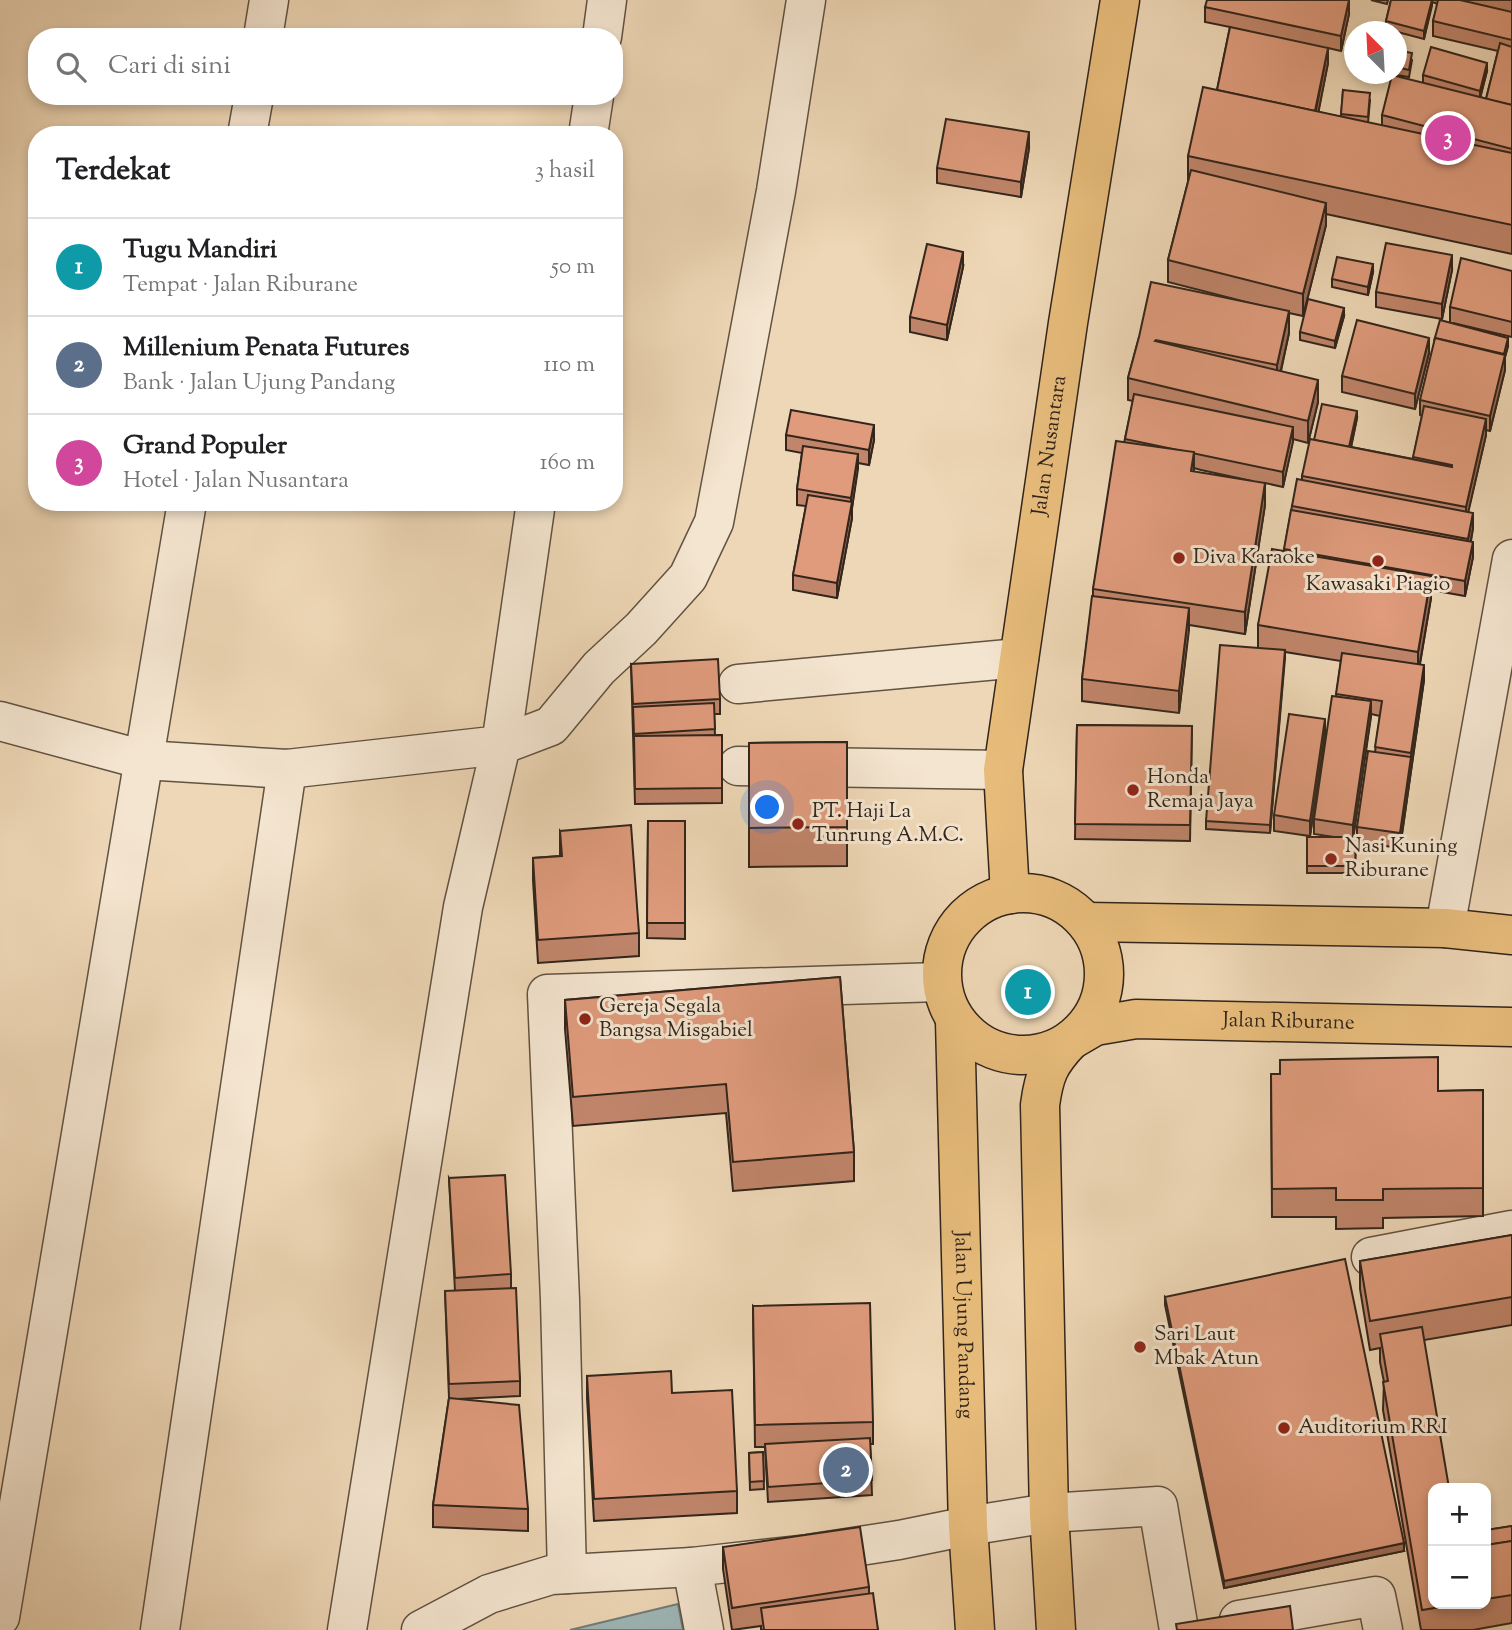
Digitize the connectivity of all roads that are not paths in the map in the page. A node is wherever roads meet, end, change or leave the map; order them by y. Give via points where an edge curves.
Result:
1 (270, 0) edge
2 (607, 0) edge
3 (806, 0) edge
4 (1120, 0) edge
5 (265, 28) edge
6 (603, 28) edge
7 (252, 105) edge
8 (593, 105) edge
9 (249, 126) edge
10 (589, 126) edge
11 (186, 511) edge
12 (535, 511) edge
13 (1512, 559) edge
14 (1019, 658) junction
15 (738, 684) dead end
16 (0, 721) edge
17 (501, 745) junction
18 (144, 760) junction
19 (738, 765) dead end
20 (287, 769) junction
21 (1003, 771) junction
22 (1010, 894) junction
23 (1086, 922) junction
24 (1445, 928) junction
25 (1512, 935) edge
26 (940, 982) junction
27 (955, 1021) junction
28 (1512, 1027) edge
29 (1070, 1041) junction
30 (1512, 1230) edge
31 (1371, 1257) edge
32 (1049, 1513) junction
33 (968, 1526) junction
34 (692, 1567) junction
35 (566, 1574) junction
36 (0, 1617) edge
37 (160, 1630) edge
38 (347, 1630) edge
39 (421, 1630) edge
40 (704, 1630) edge
41 (975, 1630) edge
42 (1056, 1630) edge
43 (1180, 1630) edge
44 (1383, 1630) edge

1 - 5 street
2 - 6 street
3 - 17 street via 776,191 714,522 688,578 599,668 551,726
4 - 14 main road, Jalan Nusantara
7 - 9 street
8 - 10 street
11 - 18 street
12 - 17 street
13 - 24 street
14 - 15 street
14 - 21 main road, Jalan Nusantara
16 - 18 street
17 - 20 street
17 - 38 street via 463,907
18 - 20 street
18 - 36 street
19 - 21 street
20 - 37 street
21 - 22 main road, Jalan Nusantara
22 - 23 main road via 1040,894 1066,904
22 - 26 main road via 986,901 948,941
23 - 24 main road
23 - 29 main road via 1102,954 1103,990 1091,1019
24 - 25 main road
26 - 27 main road
26 - 35 street via 547,994
27 - 29 main road via 980,1045 1012,1055 1046,1052
27 - 33 main road, Jalan Ujung Pandang
28 - 29 main road, Jalan Riburane via 1136,1019 1095,1026
29 - 32 main road via 1048,1070 1040,1105
30 - 31 street
32 - 33 street
32 - 42 main road
32 - 43 street via 1158,1506
33 - 34 street via 808,1554
33 - 41 main road, Jalan Ujung Pandang
34 - 35 street
34 - 40 street
35 - 39 street via 489,1594
43 - 44 street via 1376,1597

